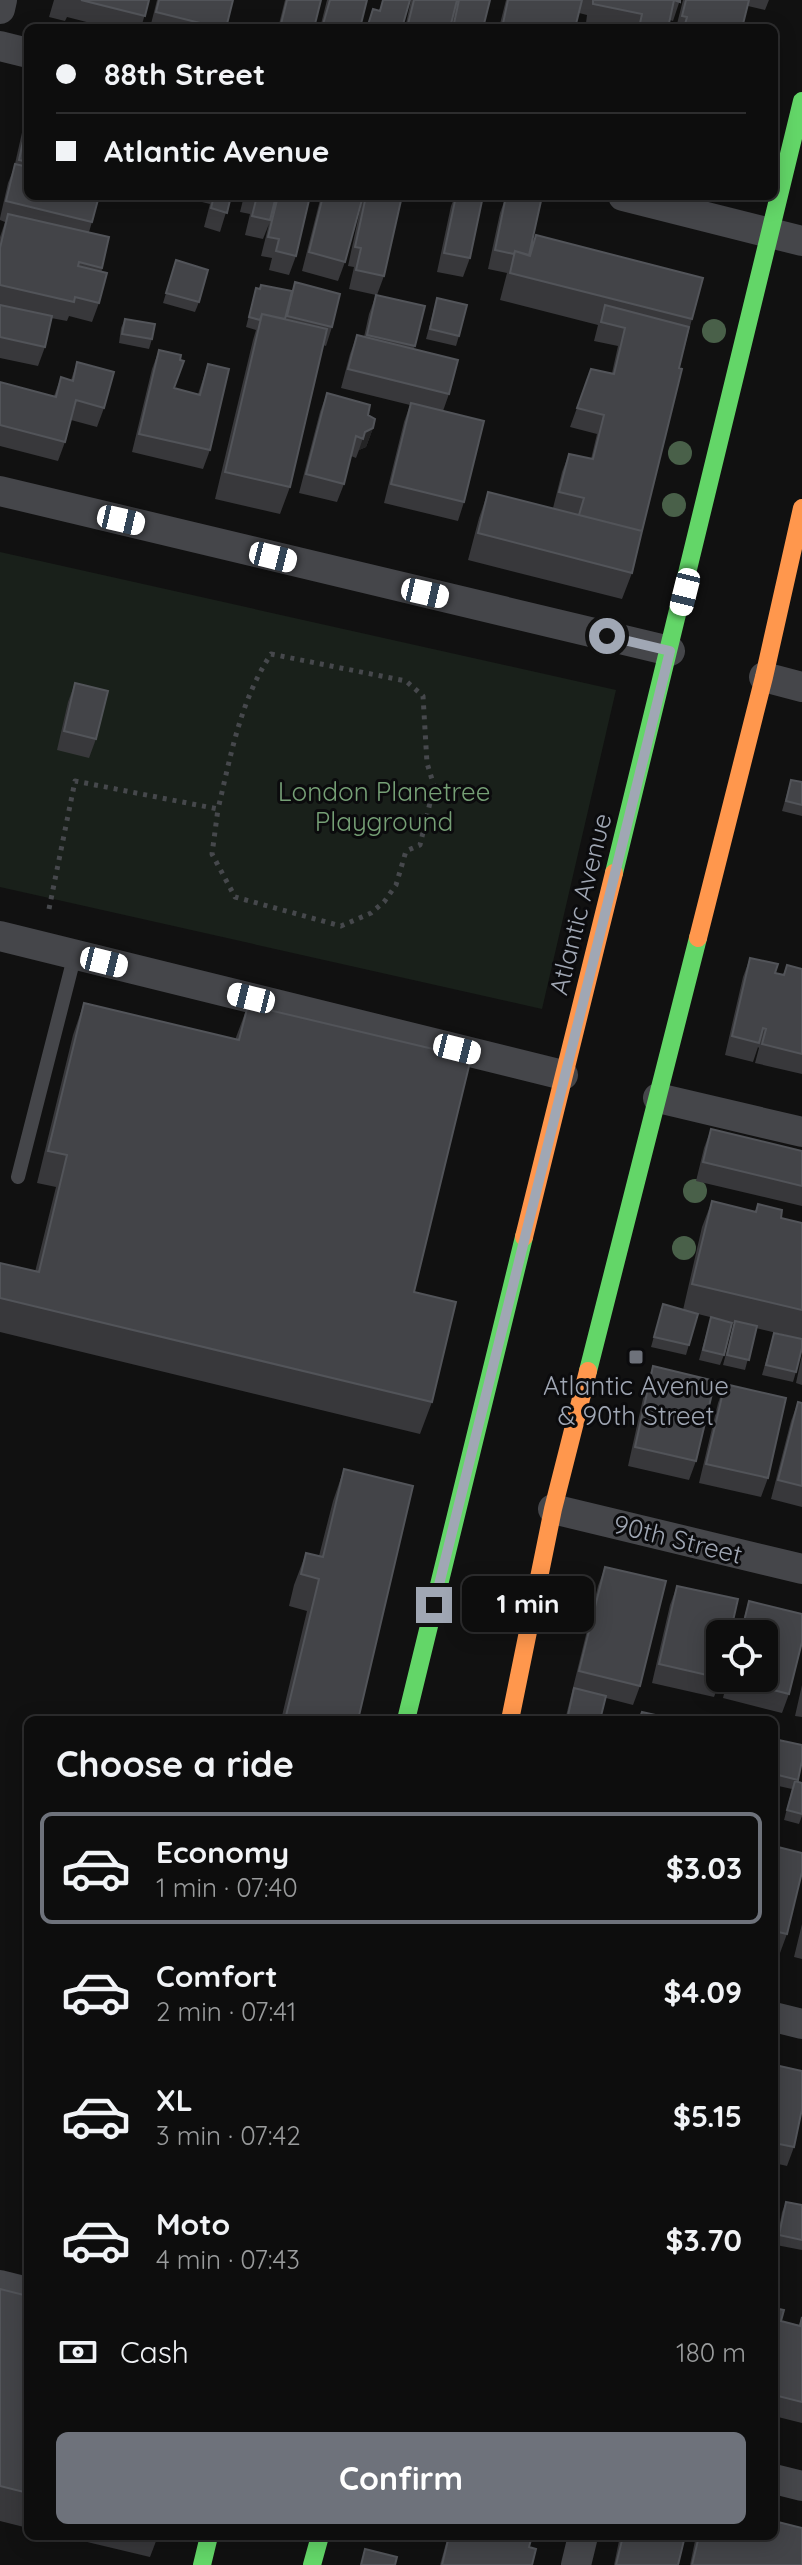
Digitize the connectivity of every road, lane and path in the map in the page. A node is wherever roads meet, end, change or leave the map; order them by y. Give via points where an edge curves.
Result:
1 (2, 0) edge
2 (0, 9) edge
3 (0, 46) edge
4 (24, 52) edge
5 (802, 101) edge
6 (639, 200) edge
7 (771, 232) junction
8 (802, 241) edge
9 (0, 491) edge
10 (802, 508) edge
11 (670, 651) junction
12 (764, 677) junction
13 (802, 687) edge
14 (218, 809) junction
15 (49, 909) dead end
16 (0, 936) edge
17 (75, 954) junction
18 (563, 1075) junction
19 (658, 1098) junction
20 (802, 1132) edge
21 (18, 1177) dead end
22 (553, 1509) junction
23 (802, 1569) edge
24 (407, 1716) edge
25 (511, 1716) edge
26 (778, 2018) edge
27 (802, 2024) edge
28 (0, 2285) edge
29 (24, 2291) edge
30 (778, 2480) edge
31 (802, 2486) edge
32 (208, 2540) edge
33 (319, 2540) edge
34 (582, 2540) edge
35 (202, 2565) edge
36 (312, 2565) edge
37 (576, 2565) edge

1 - 2 street
3 - 4 street
5 - 7 main road, Atlantic Avenue
6 - 7 street
7 - 8 street
7 - 11 main road, Atlantic Avenue
9 - 11 street
10 - 12 main road
11 - 18 main road, Atlantic Avenue
12 - 13 street
12 - 19 main road
14 - 14 path via 239,718 271,654 406,681 423,696 427,763 434,786 420,845 406,851 396,885 371,913 341,926 235,897 212,854
14 - 15 path via 75,781
16 - 17 street
17 - 18 street
17 - 21 lane
18 - 24 main road, Atlantic Avenue
19 - 20 street
19 - 22 main road
22 - 23 street, 90th Street
22 - 25 main road
26 - 27 street
28 - 29 street
30 - 31 street
32 - 35 main road
33 - 36 main road
34 - 37 street

